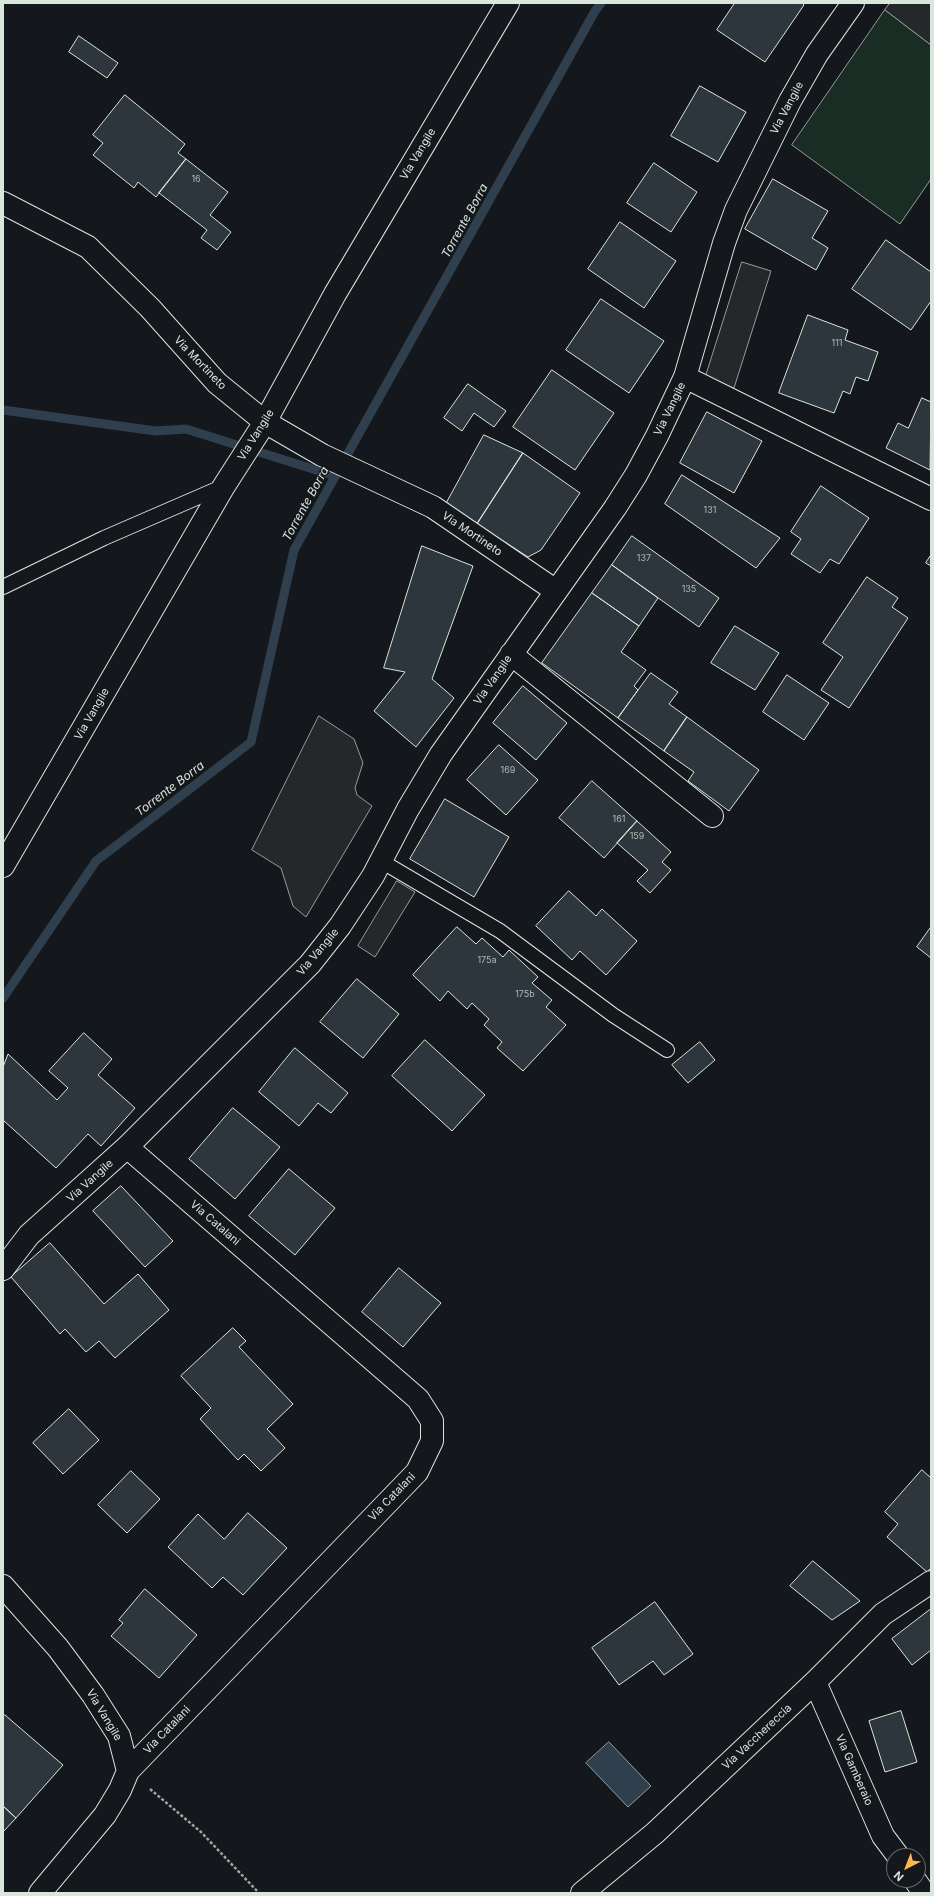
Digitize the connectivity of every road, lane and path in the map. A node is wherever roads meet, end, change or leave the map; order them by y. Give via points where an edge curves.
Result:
1 (508, 3) edge
2 (853, 3) edge
3 (3, 203) edge
4 (685, 377) junction
5 (265, 422) junction
6 (224, 486) junction
7 (931, 499) edge
8 (3, 587) edge
9 (556, 591) junction
10 (511, 654) junction
11 (712, 816) dead end
12 (381, 861) junction
13 (3, 866) edge
14 (667, 1050) dead end
15 (127, 1147) junction
16 (3, 1269) edge
17 (931, 1582) edge
18 (3, 1586) edge
19 (815, 1682) junction
20 (128, 1770) junction
21 (892, 1848) edge
22 (40, 1893) edge
23 (259, 1893) edge
24 (582, 1893) edge

1 - 5 street, Via Vangile via 334,294
2 - 4 street, Via Vangile via 817,54 790,101 736,210
3 - 5 street, Via Mortineto via 88,247 150,308 217,383
4 - 7 street
4 - 9 street, Via Vangile via 636,475
5 - 6 street, Via Vangile
5 - 9 street, Via Mortineto via 322,455 433,508
6 - 8 lane via 104,538
6 - 13 street, Via Vangile
9 - 10 street, Via Vangile
10 - 11 street
10 - 12 street, Via Vangile via 441,754
12 - 14 lane via 500,931 613,1015
12 - 15 street, Via Vangile via 348,914 310,964
15 - 16 street, Via Vangile via 29,1235
15 - 20 street, Via Catalani via 418,1399 432,1421 432,1441 417,1472
17 - 19 street, Via Vacchereccia via 883,1614
18 - 20 street, Via Vangile via 58,1648 93,1695 118,1736
19 - 21 street, Via Gamberaio via 883,1836
19 - 24 street, Via Vacchereccia via 655,1833
20 - 22 street via 105,1815
20 - 23 path via 201,1832

